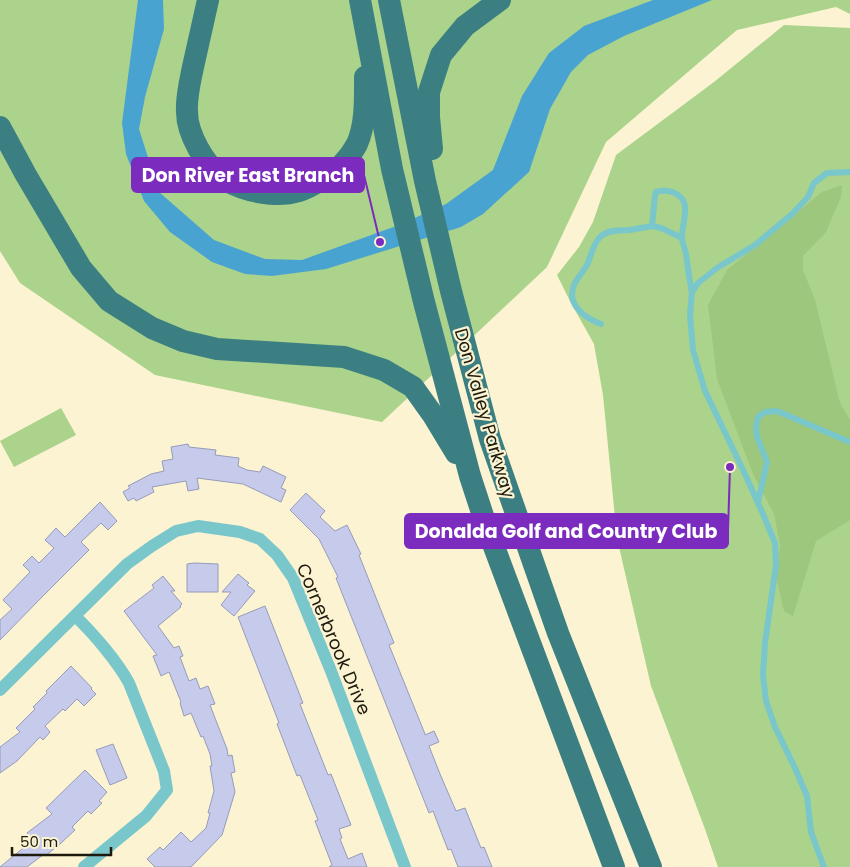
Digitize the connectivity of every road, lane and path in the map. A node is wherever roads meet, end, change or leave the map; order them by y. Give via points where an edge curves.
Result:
1 (208, 0) edge
2 (360, 0) edge
3 (389, 0) edge
4 (500, 0) edge
5 (367, 38) junction
6 (0, 127) edge
7 (850, 172) edge
8 (425, 181) junction
9 (652, 226) junction
10 (682, 238) junction
11 (692, 292) junction
12 (601, 324) dead end
13 (850, 442) edge
14 (470, 476) junction
15 (758, 502) junction
16 (75, 616) junction
17 (0, 690) edge
18 (84, 867) edge
19 (405, 867) edge
20 (614, 867) edge
21 (651, 867) edge
22 (824, 867) edge

1 - 5 highway via 189,86 189,126 200,152 216,172 235,185 256,192 278,194 299,191 338,170 352,152 358,143 365,103
2 - 5 highway, Don Valley Parkway
3 - 8 highway, Don Valley Parkway
4 - 8 highway via 465,26 441,55 429,92 432,152
5 - 14 highway, Don Valley Parkway via 392,169
6 - 14 highway via 81,268 109,301 152,328 183,341 218,349 344,357 384,370 413,387
7 - 11 lane via 827,173 814,183 808,197 792,214 755,245 704,278
8 - 21 highway, Don Valley Parkway via 490,439 558,633
9 - 10 lane
9 - 10 lane via 654,195 663,190 672,191 684,200 686,212
9 - 12 lane via 609,232 594,246 572,294 583,315
10 - 11 lane
11 - 15 lane via 690,315 694,350 705,391
13 - 15 lane via 777,412 765,412 758,417 756,426 757,438 767,462
14 - 20 highway, Don Valley Parkway
15 - 22 lane via 775,543 776,565 765,643 763,675 766,701 807,796 811,832
16 - 17 street, Cornerbrook Drive
16 - 18 street via 119,666 129,683 164,771 167,790 146,816
16 - 19 street, Cornerbrook Drive via 127,564 176,531 198,526 240,532 260,540 277,555 293,578

